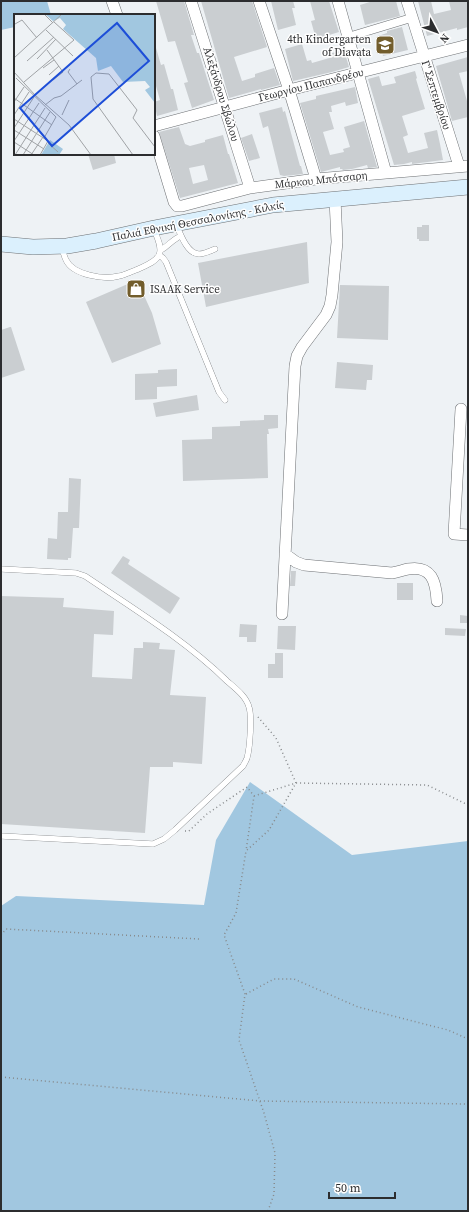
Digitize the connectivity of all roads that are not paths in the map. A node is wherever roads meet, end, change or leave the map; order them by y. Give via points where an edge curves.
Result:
1 (112, 1) edge
2 (191, 1) edge
3 (259, 1) edge
4 (338, 1) edge
5 (407, 1) edge
6 (117, 14) edge
7 (411, 18) junction
8 (348, 37) junction
9 (468, 45) edge
10 (424, 56) junction
11 (359, 73) junction
12 (289, 90) junction
13 (225, 107) junction
14 (155, 126) edge
15 (155, 139) edge
16 (464, 166) edge
17 (386, 173) junction
18 (316, 179) junction
19 (468, 187) edge
20 (250, 188) junction
21 (335, 199) junction
22 (154, 228) junction
23 (179, 230) junction
24 (1, 244) edge
25 (62, 246) junction
26 (215, 249) dead end
27 (160, 253) junction
28 (225, 400) dead end
29 (461, 408) dead end
30 (468, 535) edge
31 (285, 554) junction
32 (1, 569) edge
33 (437, 601) dead end
34 (282, 614) dead end
35 (1, 836) edge

1 - 6 street
2 - 13 street, Αλεξάνδρου Σβώλου
3 - 12 street
4 - 8 street
5 - 7 street, Γ' Σεπτεμβρίου
7 - 8 street
7 - 10 street, Γ' Σεπτεμβρίου
8 - 11 street
9 - 10 street, Γεωργίου Παπανδρέου
10 - 11 street, Γεωργίου Παπανδρέου
10 - 16 street, Γ' Σεπτεμβρίου
11 - 12 street, Γεωργίου Παπανδρέου
11 - 17 street
12 - 13 street, Γεωργίου Παπανδρέου
12 - 18 street
13 - 14 street, Γεωργίου Παπανδρέου
13 - 20 street, Αλεξάνδρου Σβώλου
15 - 20 street, Μάρκου Μπότσαρη via 177,206
16 - 17 street, Μάρκου Μπότσαρη
17 - 18 street, Μάρκου Μπότσαρη
18 - 20 street, Μάρκου Μπότσαρη
19 - 21 main road, Παλιά Εθνική Θεσσαλονίκης - Κιλκίς
21 - 23 main road, Παλιά Εθνική Θεσσαλονίκης - Κιλκίς via 262,207
21 - 31 street via 337,242 330,306 297,356 295,366
22 - 23 main road, Παλιά Εθνική Θεσσαλονίκης - Κιλκίς
22 - 25 main road, Παλιά Εθνική Θεσσαλονίκης - Κιλκίς via 84,244
22 - 27 lane
23 - 26 lane via 186,246 195,253
23 - 27 lane via 176,238
24 - 25 main road, Παλιά Εθνική Θεσσαλονίκης - Κιλκίς
25 - 27 lane via 70,266 79,272 106,277 119,276 146,266
27 - 28 lane via 166,262 219,392
29 - 30 street via 454,534
31 - 33 street via 304,565 392,573 406,569 422,569 435,581
31 - 34 street
32 - 35 lane via 76,573 85,576 176,637 208,662 244,697 250,714 250,744 243,766 164,839 152,844

